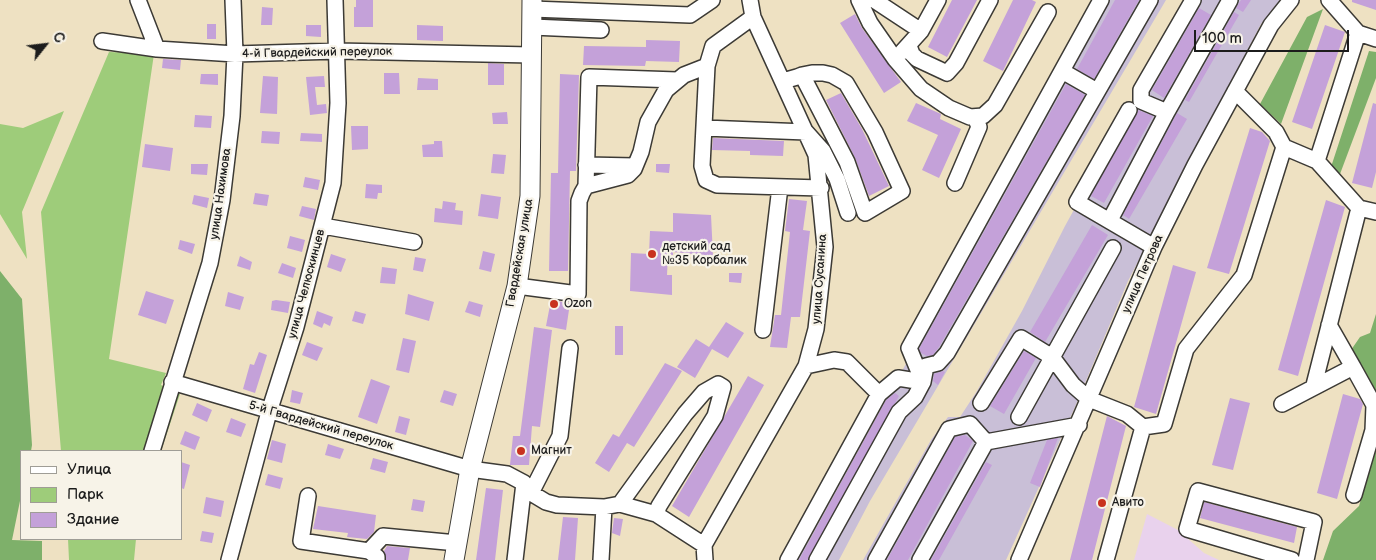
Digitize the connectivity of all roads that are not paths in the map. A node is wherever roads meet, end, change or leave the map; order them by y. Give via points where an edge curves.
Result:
1 (138, 0) edge
2 (232, 0) edge
3 (335, 0) edge
4 (712, 0) edge
5 (750, 0) edge
6 (859, 0) edge
7 (874, 0) edge
8 (938, 0) edge
9 (990, 0) edge
10 (1101, 0) edge
11 (1150, 0) edge
12 (1193, 0) edge
13 (1230, 0) edge
14 (1291, 0) edge
15 (1331, 1) edge
16 (532, 12) edge
17 (1048, 12) dead end
18 (753, 17) junction
19 (601, 30) dead end
20 (921, 31) junction
21 (1358, 33) junction
22 (1376, 39) edge
23 (102, 42) dead end
24 (909, 46) junction
25 (157, 49) junction
26 (337, 51) junction
27 (235, 54) junction
28 (532, 55) junction
29 (895, 59) junction
30 (707, 66) junction
31 (1062, 71) junction
32 (802, 75) junction
33 (677, 80) junction
34 (783, 81) junction
35 (1097, 90) junction
36 (1235, 91) junction
37 (1130, 110) dead end
38 (1167, 112) junction
39 (975, 116) junction
40 (704, 128) junction
41 (806, 132) junction
42 (1284, 147) junction
43 (1317, 161) junction
44 (586, 165) junction
45 (635, 166) junction
46 (955, 183) dead end
47 (586, 186) junction
48 (780, 187) junction
49 (821, 192) junction
50 (841, 194) junction
51 (1359, 208) junction
52 (1376, 212) edge
53 (848, 213) dead end
54 (1110, 220) junction
55 (323, 226) junction
56 (414, 242) dead end
57 (1154, 247) junction
58 (1114, 248) dead end
59 (517, 286) junction
60 (1329, 325) junction
61 (763, 330) dead end
62 (570, 348) dead end
63 (1052, 357) junction
64 (806, 366) junction
65 (1353, 367) junction
66 (172, 382) junction
67 (923, 382) junction
68 (1314, 385) junction
69 (879, 394) junction
70 (1089, 399) junction
71 (981, 403) dead end
72 (1282, 404) dead end
73 (269, 412) junction
74 (1019, 417) dead end
75 (1079, 425) junction
76 (1143, 427) junction
77 (1374, 429) edge
78 (986, 442) junction
79 (152, 450) edge
80 (470, 469) junction
81 (527, 488) junction
82 (1354, 495) dead end
83 (308, 496) dead end
84 (620, 504) junction
85 (604, 507) junction
86 (656, 514) junction
87 (704, 545) junction
88 (455, 552) edge
89 (373, 555) edge
90 (1021, 559) edge
91 (229, 560) edge
92 (515, 560) edge
93 (601, 560) edge
94 (705, 560) edge
95 (788, 560) edge
96 (817, 560) edge
97 (876, 560) edge
98 (920, 560) edge
99 (1106, 560) edge
100 (1292, 560) edge
101 (1306, 560) edge

1 - 25 street
2 - 27 street, улица Нахимова
3 - 26 street, улица Челюскинцев
4 - 16 street via 690,15
5 - 18 street, улица Сусанина
6 - 29 street via 870,23
7 - 20 street
8 - 20 street
9 - 24 street via 956,63 947,73 917,59
10 - 31 street
11 - 35 street
12 - 38 street via 1141,90 1141,101
13 - 38 street
14 - 36 street, улица Петрова via 1271,25
15 - 21 street
16 - 19 street
16 - 28 main road, Гвардейская улица
17 - 39 street via 995,105 983,116
18 - 30 street via 713,46
18 - 34 street, улица Сусанина
20 - 24 street
21 - 22 street
21 - 43 street
23 - 25 street, 4-й Гвардейский переулок
24 - 29 street
25 - 27 street, 4-й Гвардейский переулок
26 - 27 street, 4-й Гвардейский переулок
26 - 28 street, 4-й Гвардейский переулок
26 - 55 street, улица Челюскинцев via 338,103 333,183
27 - 66 street, улица Нахимова via 232,116 222,200 210,263
28 - 59 main road, Гвардейская улица via 530,196
29 - 39 street via 921,89 949,108
30 - 33 street
30 - 40 street
31 - 35 street
31 - 67 street via 909,348
32 - 32 street via 823,72 846,83 875,132 902,191 865,213 847,162
32 - 34 street
33 - 44 street via 589,77
33 - 45 street via 666,90 648,122
34 - 41 street, улица Сусанина
35 - 67 street via 947,353 938,363 926,366
36 - 42 street via 1276,132
36 - 57 street, улица Петрова
37 - 54 street via 1077,202
38 - 54 street
39 - 46 street via 979,127
40 - 41 street
40 - 48 street via 702,166 706,180 717,185
41 - 49 street, улица Сусанина via 816,155
41 - 50 street via 823,151
42 - 43 street
42 - 76 street via 1244,275 1186,349 1164,424
43 - 51 street
44 - 45 street
44 - 47 street
45 - 47 street via 628,175
47 - 59 street via 579,201 578,294
48 - 49 street
48 - 61 street
49 - 50 street
49 - 64 street, улица Сусанина via 825,247 816,329
50 - 53 street
51 - 52 street
51 - 60 street
54 - 57 street
55 - 56 street
55 - 73 street, улица Челюскинцев
57 - 70 street, улица Петрова
58 - 63 street
59 - 80 main road, Гвардейская улица
60 - 65 street
60 - 68 street
62 - 81 street via 560,436
63 - 70 street via 1073,385
63 - 71 street via 1021,338
63 - 74 street
64 - 69 street via 834,360 847,362
64 - 87 street, улица Сусанина
65 - 68 street
65 - 77 street via 1374,405
66 - 73 street, 5-й Гвардейский переулок
66 - 79 street, улица Нахимова
67 - 69 street via 898,378
67 - 96 street via 915,397 900,412
68 - 72 street
69 - 95 street
70 - 75 street, улица Петрова
70 - 76 street via 1127,414
73 - 80 street, 5-й Гвардейский переулок
73 - 91 street, улица Челюскинцев
75 - 78 street
75 - 90 street, улица Петрова
76 - 99 street
77 - 82 street
78 - 97 street via 970,424 949,429
78 - 98 street
80 - 81 street, 5-й Гвардейский переулок via 507,474
80 - 88 main road, Гвардейская улица
81 - 85 street, 5-й Гвардейский переулок via 538,498 557,505
81 - 92 street
83 - 89 street via 301,541
84 - 85 street, 5-й Гвардейский переулок
84 - 86 street
84 - 86 street via 685,414 704,392 718,384 723,387 715,416
85 - 93 street
86 - 87 street
87 - 94 street
88 - 89 street via 383,536
100 - 101 street via 1187,530 1198,491 1314,522

